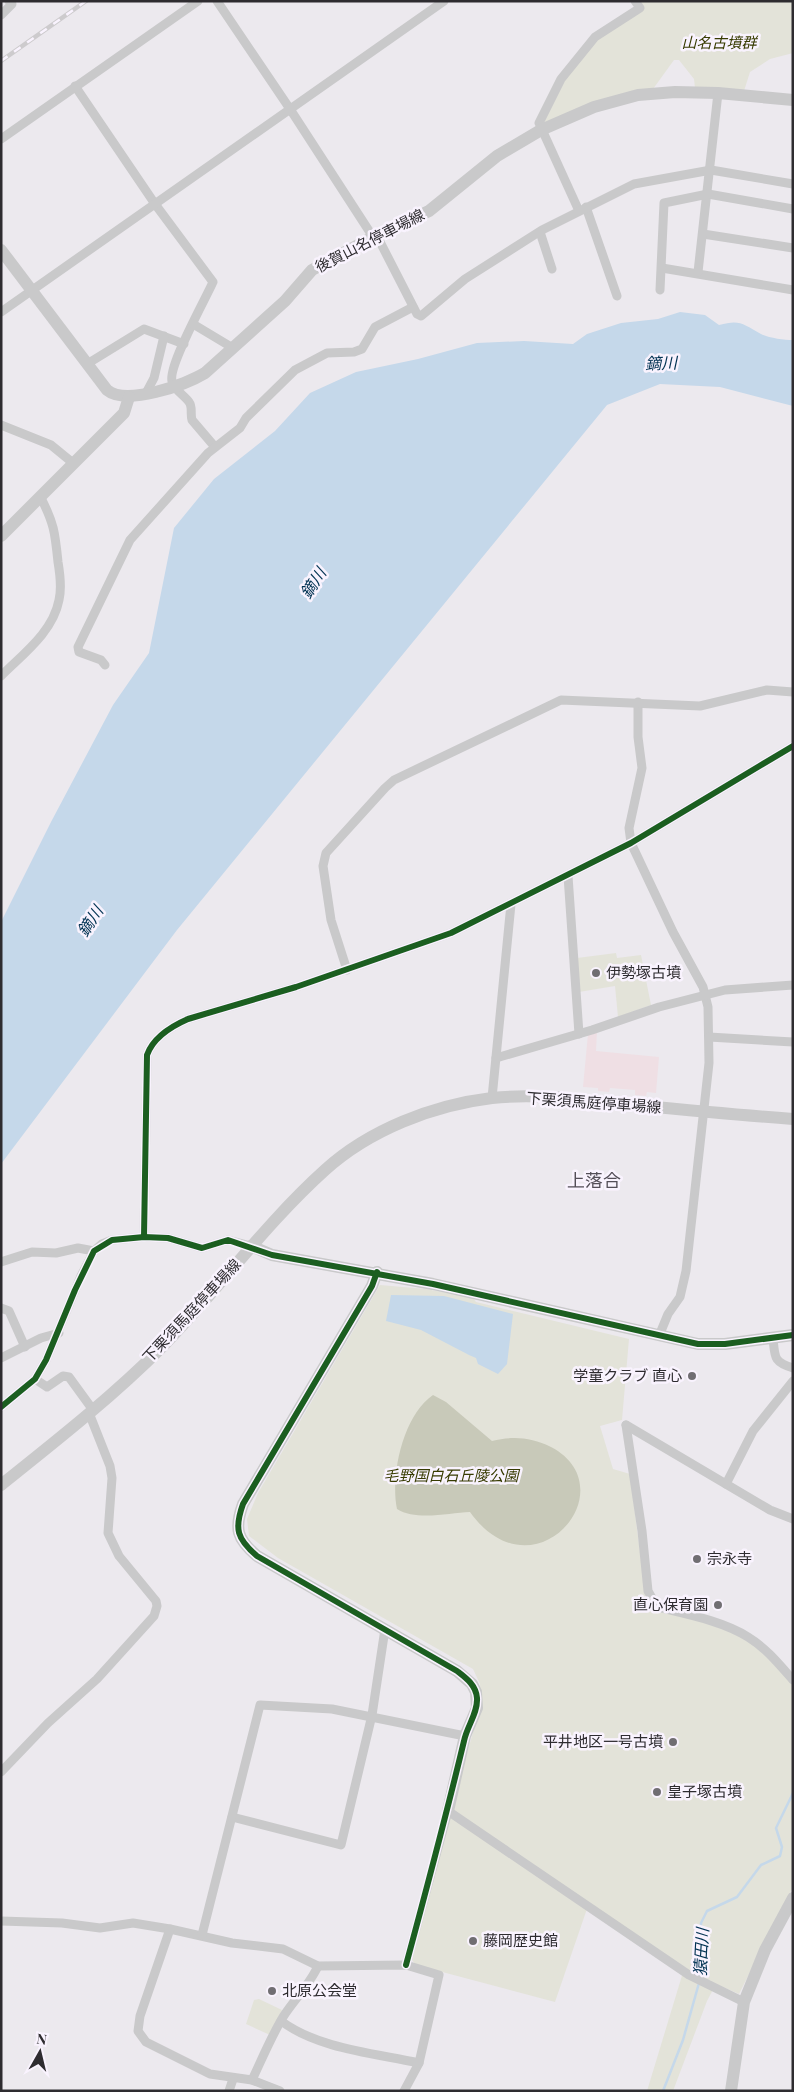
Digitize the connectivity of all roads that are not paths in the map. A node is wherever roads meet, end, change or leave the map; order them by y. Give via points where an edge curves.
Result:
1 (9, 1) edge
2 (198, 1) edge
3 (217, 1) edge
4 (444, 1) edge
5 (635, 1) edge
6 (1, 15) edge
7 (75, 86) junction
8 (718, 93) junction
9 (793, 100) edge
10 (290, 109) junction
11 (541, 130) junction
12 (1, 139) edge
13 (711, 170) junction
14 (793, 184) edge
15 (708, 194) junction
16 (155, 204) junction
17 (582, 209) junction
18 (793, 209) edge
19 (540, 232) junction
20 (703, 234) junction
21 (375, 236) junction
22 (793, 248) edge
23 (1, 250) edge
24 (662, 268) junction
25 (552, 269) dead end
26 (698, 272) junction
27 (660, 290) dead end
28 (793, 290) edge
29 (32, 291) junction
30 (617, 296) dead end
31 (413, 307) junction
32 (1, 312) edge
33 (193, 324) junction
34 (164, 336) junction
35 (184, 344) junction
36 (233, 348) junction
37 (87, 364) junction
38 (174, 387) junction
39 (146, 393) junction
40 (129, 396) junction
41 (1, 425) edge
42 (215, 446) junction
43 (73, 464) junction
44 (40, 496) junction
45 (1, 536) edge
46 (105, 665) dead end
47 (1, 676) edge
48 (793, 692) edge
49 (638, 702) junction
50 (793, 746) edge
51 (631, 843) junction
52 (568, 876) junction
53 (511, 904) junction
54 (347, 970) junction
55 (793, 985) edge
56 (706, 996) junction
57 (579, 1034) junction
58 (709, 1037) junction
59 (793, 1042) edge
60 (496, 1058) junction
61 (492, 1098) junction
62 (704, 1112) junction
63 (793, 1119) edge
64 (144, 1237) junction
65 (251, 1246) junction
66 (94, 1251) junction
67 (1, 1262) edge
68 (377, 1272) junction
69 (1, 1308) edge
70 (59, 1333) junction
71 (793, 1335) edge
72 (659, 1336) junction
73 (773, 1338) junction
74 (25, 1347) junction
75 (1, 1358) edge
76 (793, 1368) edge
77 (35, 1379) junction
78 (793, 1381) edge
79 (1, 1406) edge
80 (91, 1412) junction
81 (726, 1484) junction
82 (1, 1485) edge
83 (793, 1519) edge
84 (385, 1629) junction
85 (793, 1680) edge
86 (372, 1715) junction
87 (465, 1736) junction
88 (1, 1772) edge
89 (448, 1810) junction
90 (232, 1817) junction
91 (793, 1898) edge
92 (1, 1922) edge
93 (170, 1929) junction
94 (202, 1935) junction
95 (318, 1966) junction
96 (406, 1966) junction
97 (744, 2002) junction
98 (280, 2021) junction
99 (419, 2063) junction
100 (233, 2078) junction
101 (252, 2080) junction
102 (228, 2090) edge
103 (280, 2091) edge
104 (404, 2091) edge
105 (731, 2091) edge

1 - 6 street via 12,4
2 - 7 street
3 - 10 street
4 - 10 street
5 - 11 street via 640,8 595,37 561,79 539,123
7 - 12 street
7 - 16 street
8 - 9 main road, 後賀山名停車場線
8 - 11 main road, 後賀山名停車場線 via 638,95 594,107
8 - 13 street
10 - 16 street
10 - 21 street
11 - 17 street
11 - 21 main road, 後賀山名停車場線 via 497,156 429,211
13 - 14 street
13 - 15 street
13 - 17 street via 634,184
15 - 18 street
15 - 20 street
15 - 24 street via 664,203
16 - 29 street
16 - 33 street via 213,282
17 - 19 street
17 - 30 street
19 - 25 street
19 - 31 street via 465,279 421,316
20 - 22 street
20 - 26 street
21 - 31 street
21 - 36 main road, 後賀山名停車場線 via 312,270 285,301
23 - 29 main road
24 - 26 street
24 - 27 street
26 - 28 street
29 - 32 street
29 - 37 main road
31 - 42 street via 375,327 362,348 354,352 328,352 295,370 246,418 240,428
33 - 35 street
33 - 36 street
34 - 35 street
34 - 37 street via 144,329
34 - 39 street via 154,378
35 - 38 street via 174,363 171,380
36 - 38 main road, 後賀山名停車場線 via 205,374
37 - 40 main road via 112,394
38 - 39 main road, 後賀山名停車場線
38 - 42 street via 191,407 192,420
39 - 40 main road, 後賀山名停車場線
40 - 43 main road via 124,412
41 - 43 street via 51,445
42 - 46 street via 130,540 78,647 80,652 101,660
43 - 44 main road
44 - 45 main road
44 - 47 street via 57,537 59,601 41,636
48 - 49 street via 767,690 700,706
49 - 51 street via 642,768 630,819
49 - 54 street via 555,701 388,784 324,859 331,920
50 - 51 street
51 - 52 street
51 - 56 street
52 - 53 street
52 - 57 street
53 - 54 street via 451,933
53 - 60 street
54 - 64 street via 188,1019 171,1026 151,1047 147,1055
55 - 56 street via 734,988
56 - 57 street via 659,1007
56 - 58 street
57 - 60 street
58 - 59 street
58 - 62 street
60 - 61 street
61 - 62 main road, 下栗須馬庭停車場線 via 561,1098
61 - 65 main road, 下栗須馬庭停車場線 via 428,1112 360,1145 326,1169
62 - 63 main road, 下栗須馬庭停車場線
62 - 72 street via 686,1271 680,1297 668,1314
64 - 65 street via 168,1238 202,1248 228,1240
64 - 66 street via 112,1240
65 - 68 main road via 282,1257
65 - 80 main road, 下栗須馬庭停車場線 via 161,1348
66 - 67 street via 78,1248 56,1253 32,1252
66 - 70 street
68 - 72 main road
68 - 84 main road via 372,1286 243,1504 238,1532 244,1545 257,1556
69 - 74 street via 9,1311
70 - 74 street
70 - 77 street
71 - 73 main road
72 - 73 main road via 709,1345
73 - 76 street via 775,1358 781,1365
74 - 75 street
77 - 79 street
77 - 80 street via 48,1387 63,1376 69,1377
78 - 81 street via 753,1431
80 - 82 main road, 下栗須馬庭停車場線
80 - 88 street via 112,1478 108,1533 119,1556 156,1601 156,1610 97,1679
81 - 83 street via 770,1510
81 - 85 street via 626,1425 648,1591 657,1607 747,1636 769,1653
84 - 86 street
84 - 87 main road via 457,1671 472,1684 476,1692 476,1708
86 - 87 street
86 - 90 street via 332,1708 260,1705
86 - 90 street via 341,1845
87 - 89 main road
89 - 96 street
89 - 97 street via 692,1977
90 - 94 street
91 - 97 main road via 765,1950
92 - 93 street via 62,1923 100,1928 133,1923
93 - 94 street
93 - 100 street via 140,2016 138,2031 146,2042 196,2068
94 - 95 street via 232,1943 283,1949
95 - 96 street
95 - 98 street
96 - 99 street via 439,1975
97 - 105 main road
98 - 99 street via 319,2041
98 - 101 street
99 - 104 street
100 - 101 street
100 - 102 street
101 - 103 street

